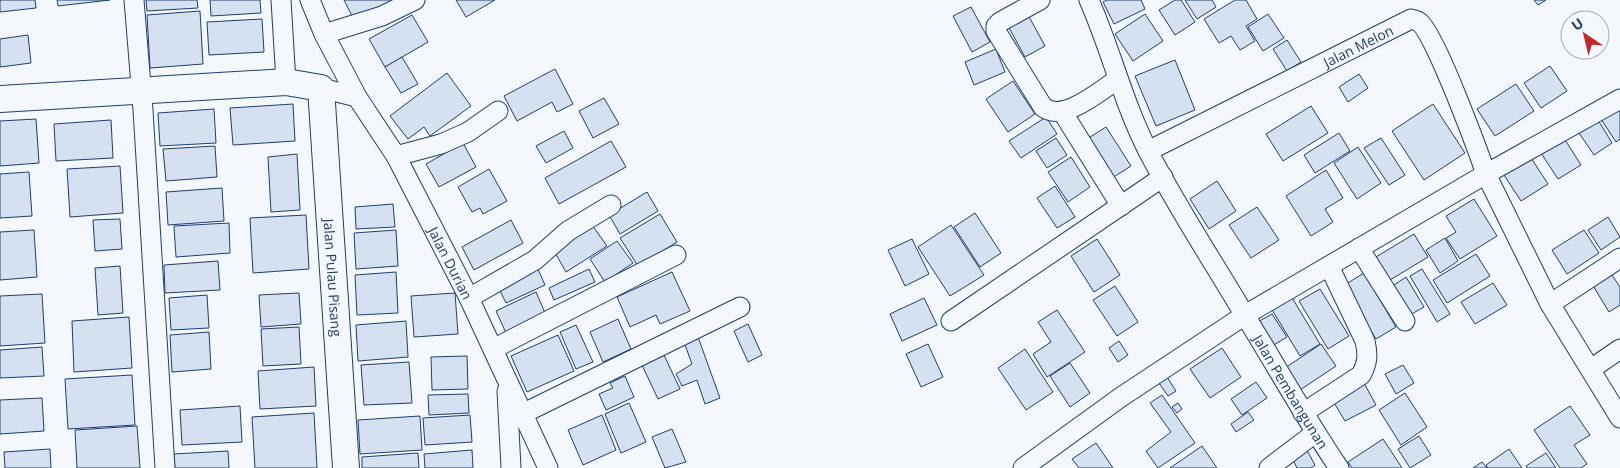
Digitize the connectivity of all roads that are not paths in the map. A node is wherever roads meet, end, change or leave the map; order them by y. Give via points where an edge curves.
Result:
1 (134, 0) edge
2 (281, 0) edge
3 (310, 0) edge
4 (415, 0) edge
5 (1040, 0) edge
6 (1089, 0) edge
7 (324, 34) junction
8 (1118, 79) junction
9 (286, 82) junction
10 (321, 88) junction
11 (142, 89) junction
12 (358, 97) junction
13 (0, 99) edge
14 (1620, 99) edge
15 (498, 110) dead end
16 (1063, 113) junction
17 (1148, 151) junction
18 (396, 156) junction
19 (1486, 174) junction
20 (1162, 177) junction
21 (611, 205) dead end
22 (1121, 206) junction
23 (1359, 248) junction
24 (676, 255) dead end
25 (1620, 258) edge
26 (1329, 266) junction
27 (469, 298) junction
28 (1550, 304) junction
29 (740, 307) dead end
30 (1245, 315) junction
31 (951, 321) dead end
32 (1405, 321) dead end
33 (1620, 349) edge
34 (493, 350) junction
35 (1591, 369) junction
36 (506, 379) junction
37 (1303, 412) junction
38 (522, 414) junction
39 (1620, 418) edge
40 (1315, 433) junction
41 (165, 468) edge
42 (346, 468) edge
43 (511, 468) edge
44 (548, 468) edge
45 (1023, 468) edge
46 (1269, 468) edge
47 (1339, 468) edge

1 - 11 street
2 - 9 street
3 - 7 street, Jalan Durian
4 - 7 street via 382,16
5 - 16 street via 1000,22 996,31 1043,108 1050,113
6 - 8 street, Jalan Pembangunan
7 - 12 street, Jalan Durian
8 - 16 street
8 - 17 street, Jalan Pembangunan
9 - 10 street
9 - 11 street
10 - 12 street
10 - 42 street, Jalan Pulau Pisang
11 - 13 street
11 - 41 street
12 - 18 street, Jalan Durian
14 - 19 street
15 - 18 street via 468,132 441,144
16 - 22 street
17 - 19 street, Jalan Melon via 1411,19 1419,22 1427,32 1453,88
17 - 20 street, Jalan Pembangunan
18 - 27 street, Jalan Durian
19 - 23 street
19 - 28 street
20 - 22 street
20 - 30 street, Jalan Pembangunan
21 - 27 street via 568,231 535,260
22 - 31 street
23 - 26 street
23 - 32 street
24 - 34 street
25 - 28 street
26 - 30 street
26 - 37 street via 1365,341 1368,352 1366,366 1361,375
27 - 34 street, Jalan Durian
28 - 35 street
29 - 38 street
30 - 37 street, Jalan Pembangunan
30 - 45 street via 1121,397
33 - 35 street
34 - 36 street, Jalan Durian
35 - 39 street
36 - 38 street, Jalan Durian
36 - 43 street
37 - 40 street, Jalan Pembangunan
38 - 44 street, Jalan Durian
40 - 46 street
40 - 47 street, Jalan Pembangunan

